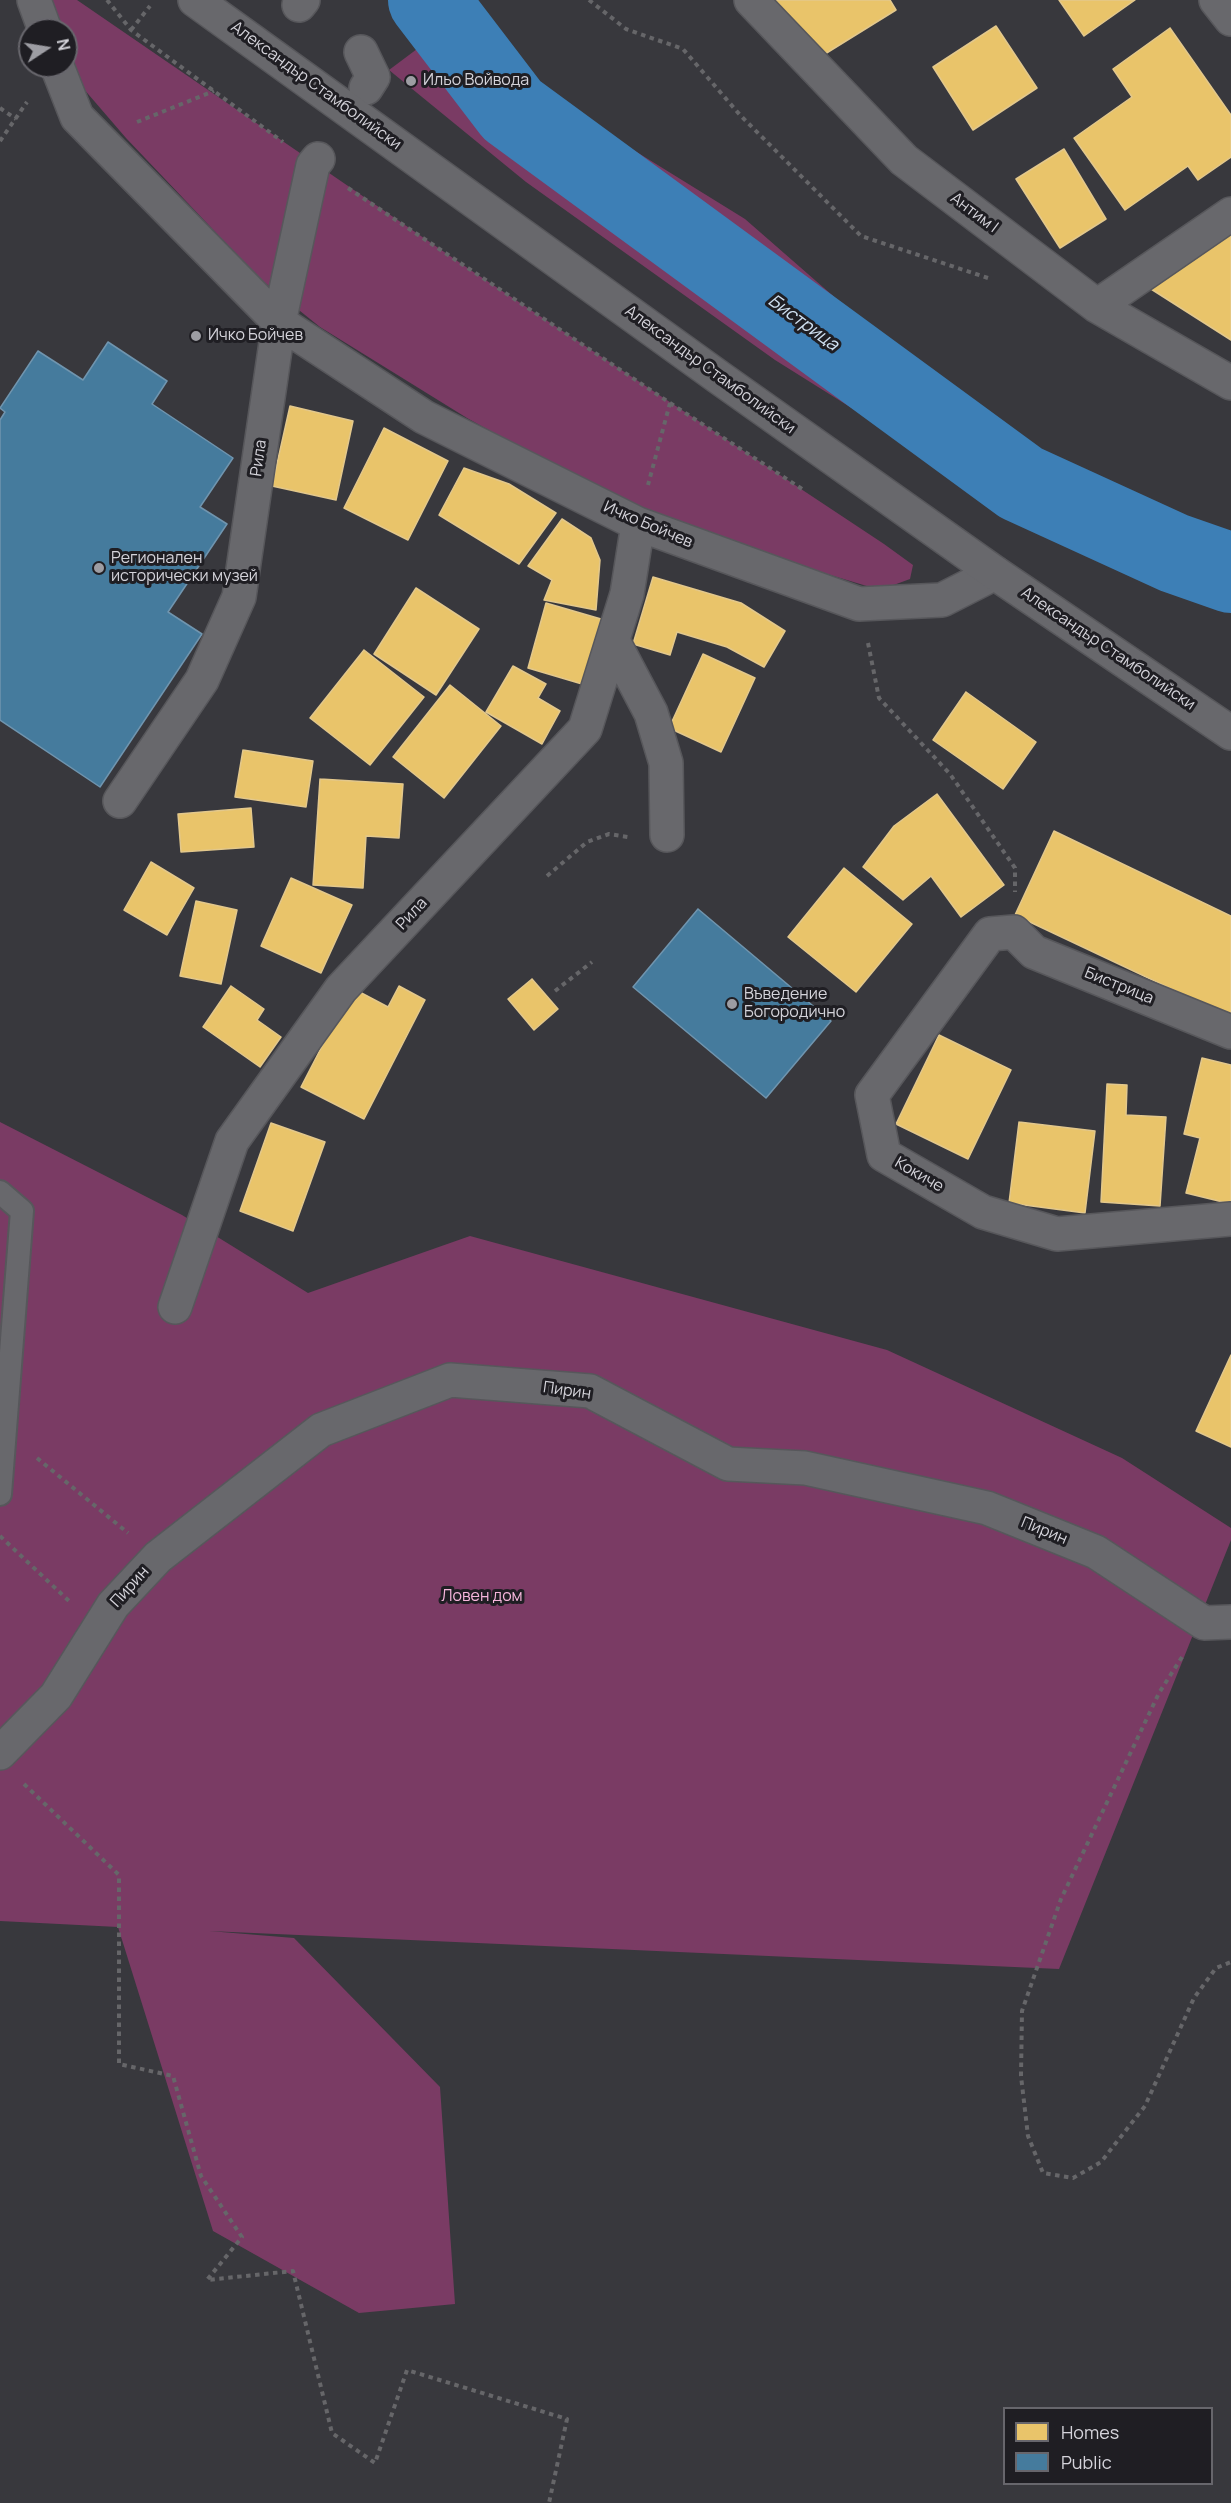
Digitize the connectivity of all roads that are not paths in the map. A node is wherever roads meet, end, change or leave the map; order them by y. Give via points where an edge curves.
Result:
1 (34, 0) edge
2 (195, 0) edge
3 (751, 0) edge
4 (1216, 0) edge
5 (41, 18) edge
6 (1231, 19) edge
7 (361, 52) dead end
8 (62, 78) edge
9 (366, 88) dead end
10 (316, 162) road end
11 (1231, 214) edge
12 (1097, 306) junction
13 (279, 322) junction
14 (1231, 382) edge
15 (638, 524) junction
16 (995, 573) junction
17 (613, 641) junction
18 (1231, 733) edge
19 (120, 801) dead end
20 (668, 835) dead end
21 (1014, 932) joint
22 (1231, 1032) edge
23 (0, 1192) edge
24 (1231, 1219) edge
25 (175, 1307) dead end
26 (0, 1494) edge
27 (1217, 1622) edge
28 (8, 1765) edge

1 - 5 street
2 - 16 street, Александър Стамболийски
3 - 12 street, Антим I via 904,160
4 - 6 street
7 - 9 street via 373,77
8 - 13 street, Ичко Бойчев via 77,117
10 - 13 street, Рила
11 - 12 street
12 - 14 street, Антим I
13 - 15 street, Ичко Бойчев via 424,417
13 - 19 street, Рила via 239,597 202,680
15 - 16 street, Ичко Бойчев via 859,604 942,600
15 - 17 street, Рила via 627,594
16 - 18 street, Александър Стамболийски
17 - 20 street via 651,713 666,763
17 - 25 street, Рила via 585,729 341,989 232,1141
21 - 22 street, Бистрица via 1034,952
21 - 24 street, Кокиче via 990,934 872,1095 884,1155 983,1212 1058,1234
23 - 26 lane via 22,1211
27 - 28 street, Пирин via 1096,1552 987,1508 805,1468 728,1464 590,1390 450,1380 321,1430 158,1557 113,1605

